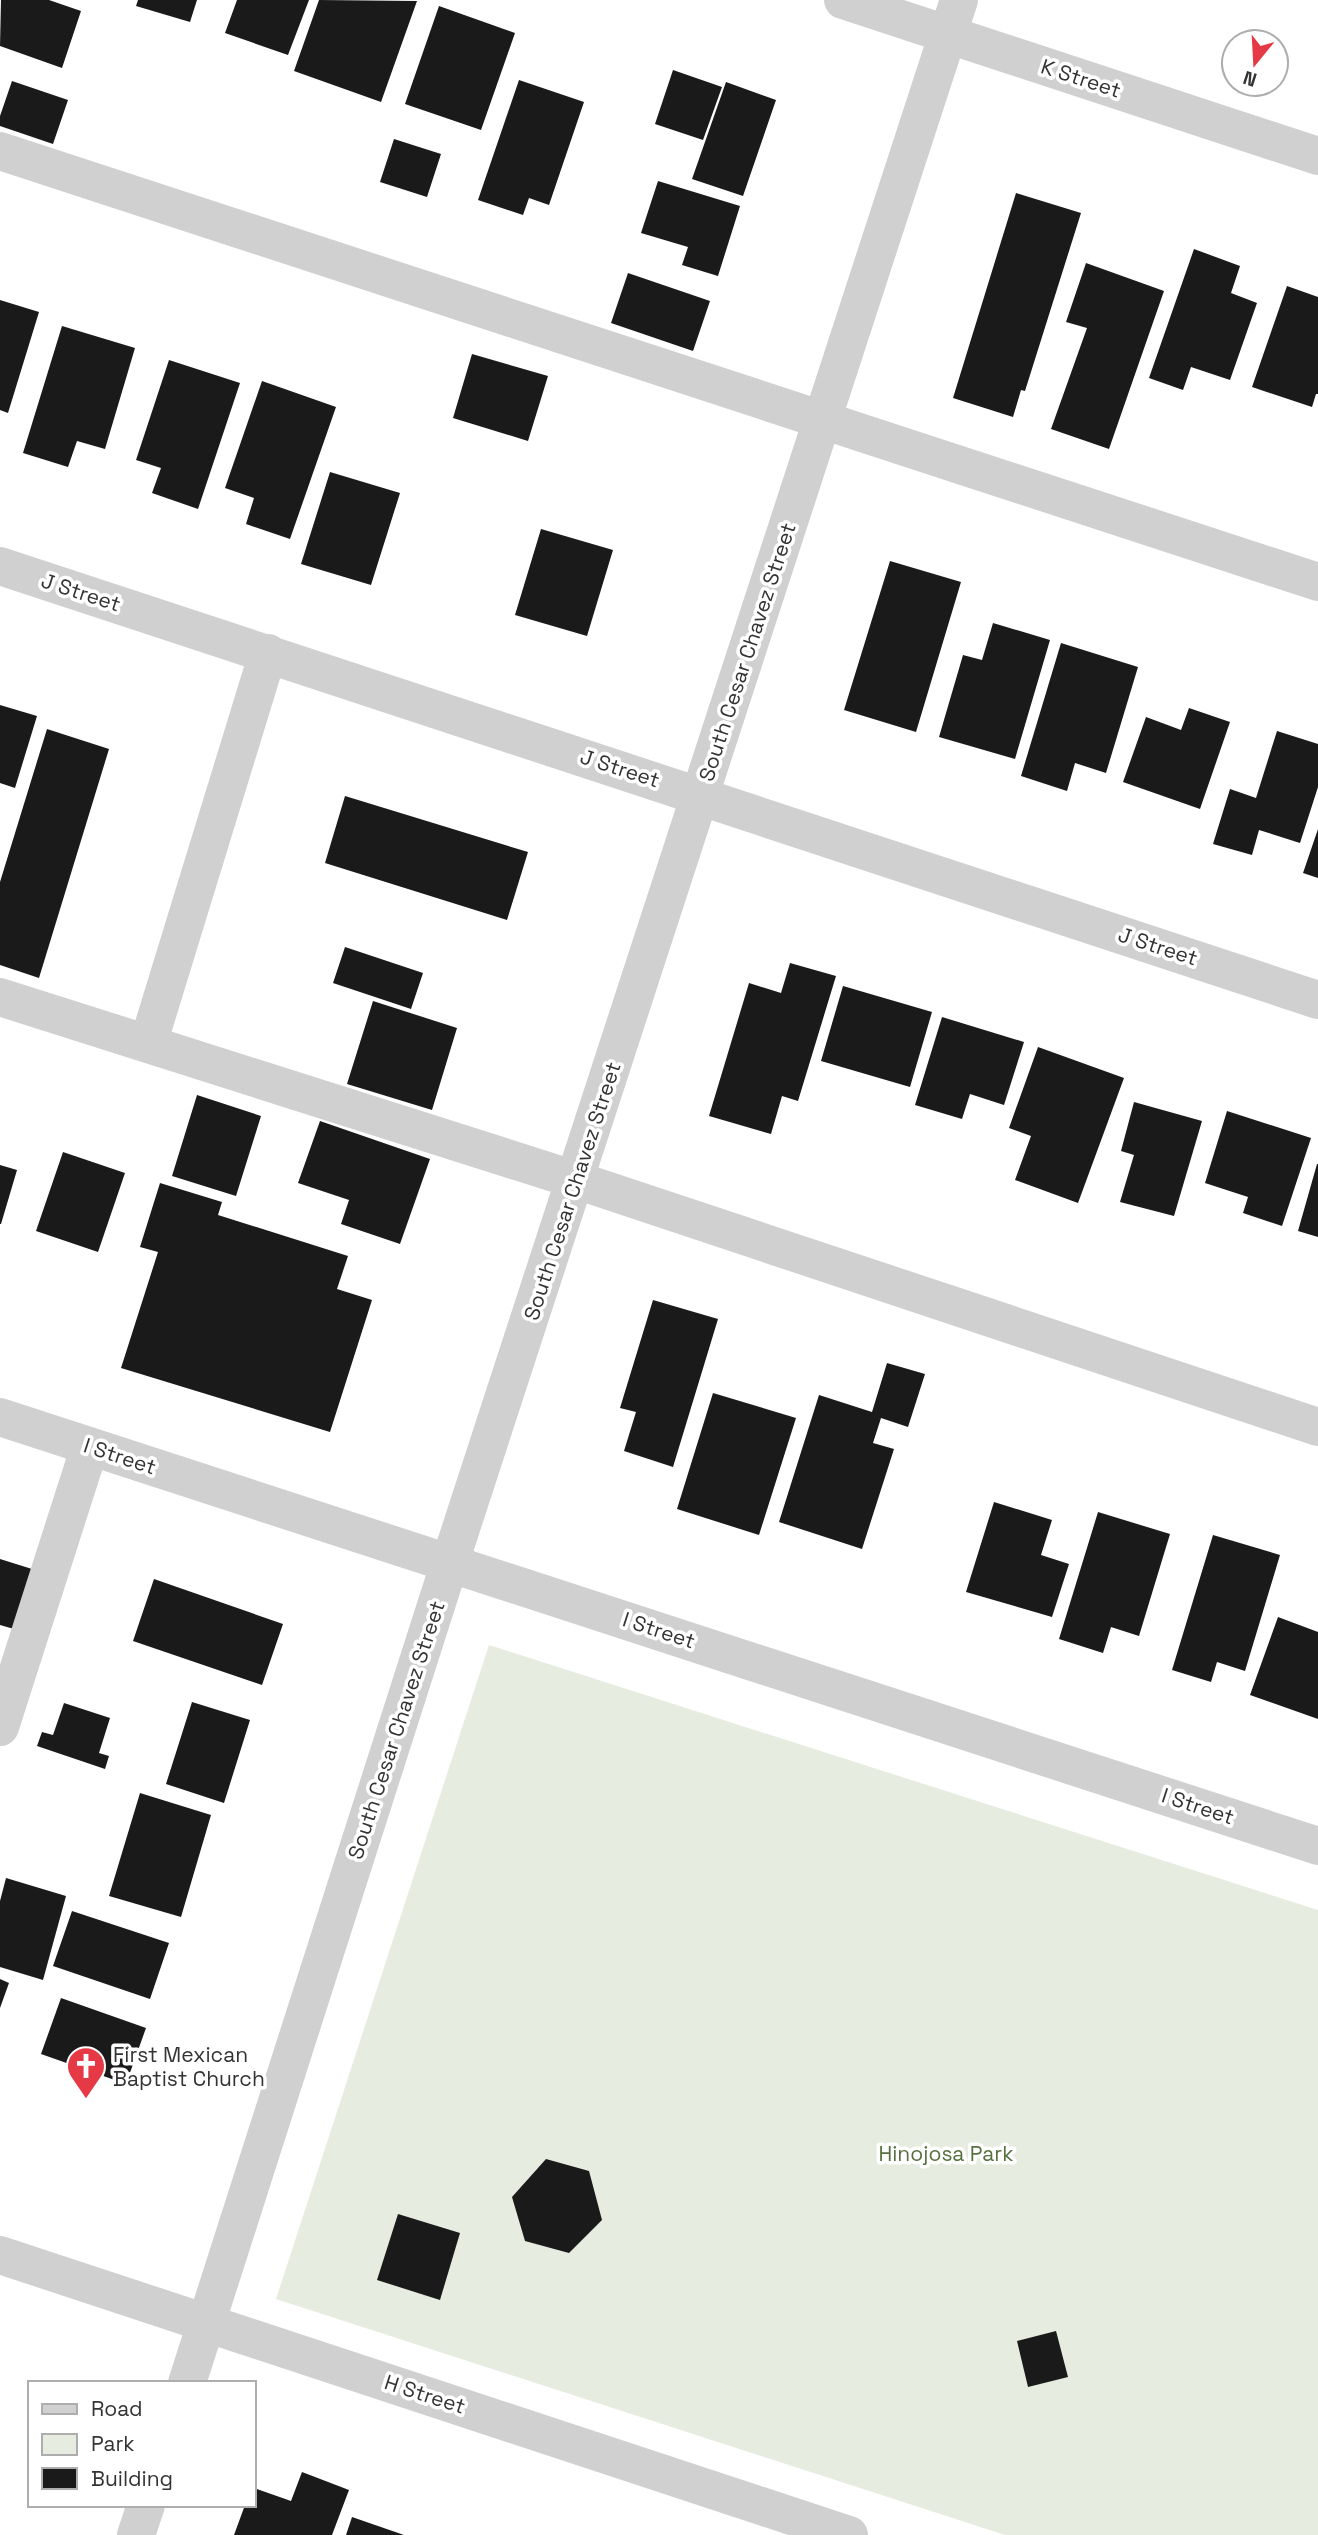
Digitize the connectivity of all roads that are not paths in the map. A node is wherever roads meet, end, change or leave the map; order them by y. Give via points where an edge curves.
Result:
1 (844, 0) edge
2 (954, 17) edge
3 (0, 151) edge
4 (1318, 156) edge
5 (822, 421) junction
6 (0, 566) edge
7 (1318, 582) edge
8 (268, 653) junction
9 (700, 794) junction
10 (0, 997) edge
11 (1318, 1000) edge
12 (148, 1044) junction
13 (576, 1180) junction
14 (0, 1417) edge
15 (1318, 1427) edge
16 (90, 1446) junction
17 (450, 1562) junction
18 (0, 1727) edge
19 (1318, 1846) edge
20 (0, 2255) edge
21 (207, 2322) junction
22 (188, 2381) edge
23 (145, 2507) edge
24 (136, 2535) edge
25 (849, 2535) edge

1 - 2 street, K Street
2 - 4 street, K Street
2 - 5 street, South Cesar Chavez Street
3 - 5 street
5 - 7 street
5 - 9 street, South Cesar Chavez Street
6 - 8 street, J Street
8 - 9 street, J Street
8 - 12 street
9 - 11 street, J Street
9 - 13 street, South Cesar Chavez Street
10 - 12 street
12 - 13 street
13 - 15 street
13 - 17 street, South Cesar Chavez Street
14 - 16 street, I Street
16 - 17 street, I Street
16 - 18 street
17 - 19 street, I Street
17 - 21 street, South Cesar Chavez Street
20 - 21 street, H Street
21 - 22 street, South Cesar Chavez Street
21 - 25 street, H Street
23 - 24 street

